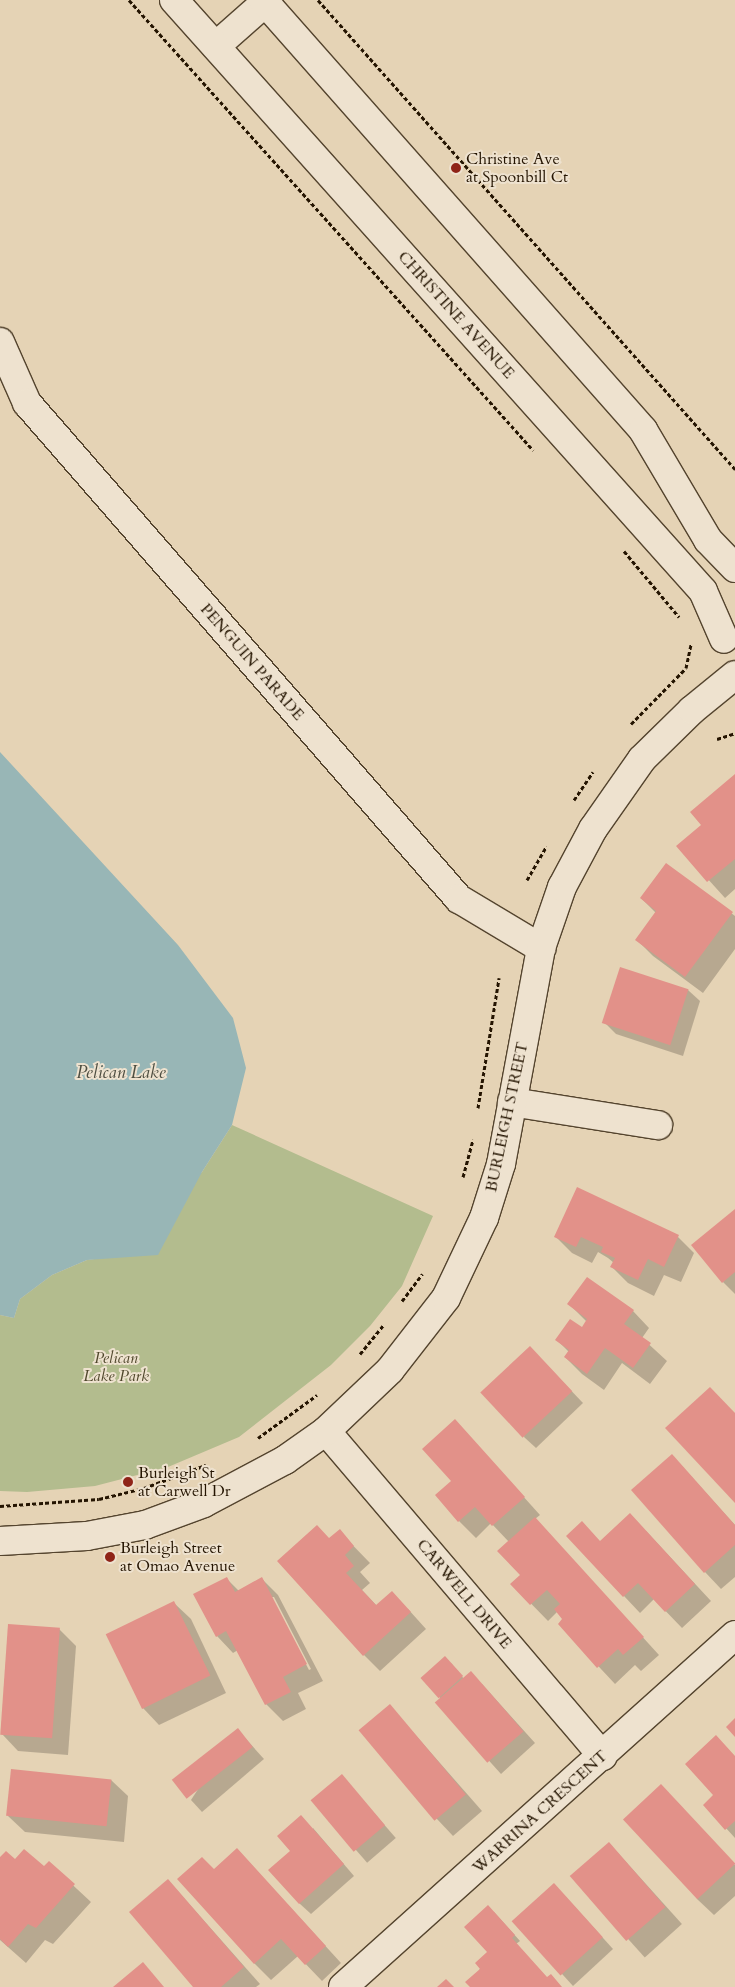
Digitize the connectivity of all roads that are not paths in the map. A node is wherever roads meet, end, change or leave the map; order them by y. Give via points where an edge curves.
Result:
1 (174, 0) edge
2 (265, 1) edge
3 (216, 46) junction
4 (0, 342) edge
5 (735, 568) edge
6 (735, 611) edge
7 (724, 639) junction
8 (735, 675) edge
9 (541, 948) junction
10 (512, 1102) junction
11 (658, 1125) dead end
12 (326, 1431) junction
13 (0, 1541) edge
14 (735, 1635) edge
15 (603, 1756) junction
16 (343, 1987) edge

1 - 3 street, CHRISTINE AVENUE
2 - 3 street
2 - 5 street via 643,430 708,540
3 - 7 street, CHRISTINE AVENUE via 703,591
4 - 9 street, PENGUIN PARADE via 27,403 458,899
6 - 7 street
7 - 8 street, CHRISTINE AVENUE via 726,656
8 - 9 street, BURLEIGH STREET via 692,710 631,774 592,829 562,887
9 - 10 street, BURLEIGH STREET
10 - 11 street
10 - 12 street, BURLEIGH STREET via 501,1164 484,1218 446,1298 390,1370
12 - 13 street, BURLEIGH STREET via 246,1483 145,1525 87,1536
12 - 15 street, CARWELL DRIVE
14 - 15 street, WARRINA CRESCENT
15 - 16 street, WARRINA CRESCENT

